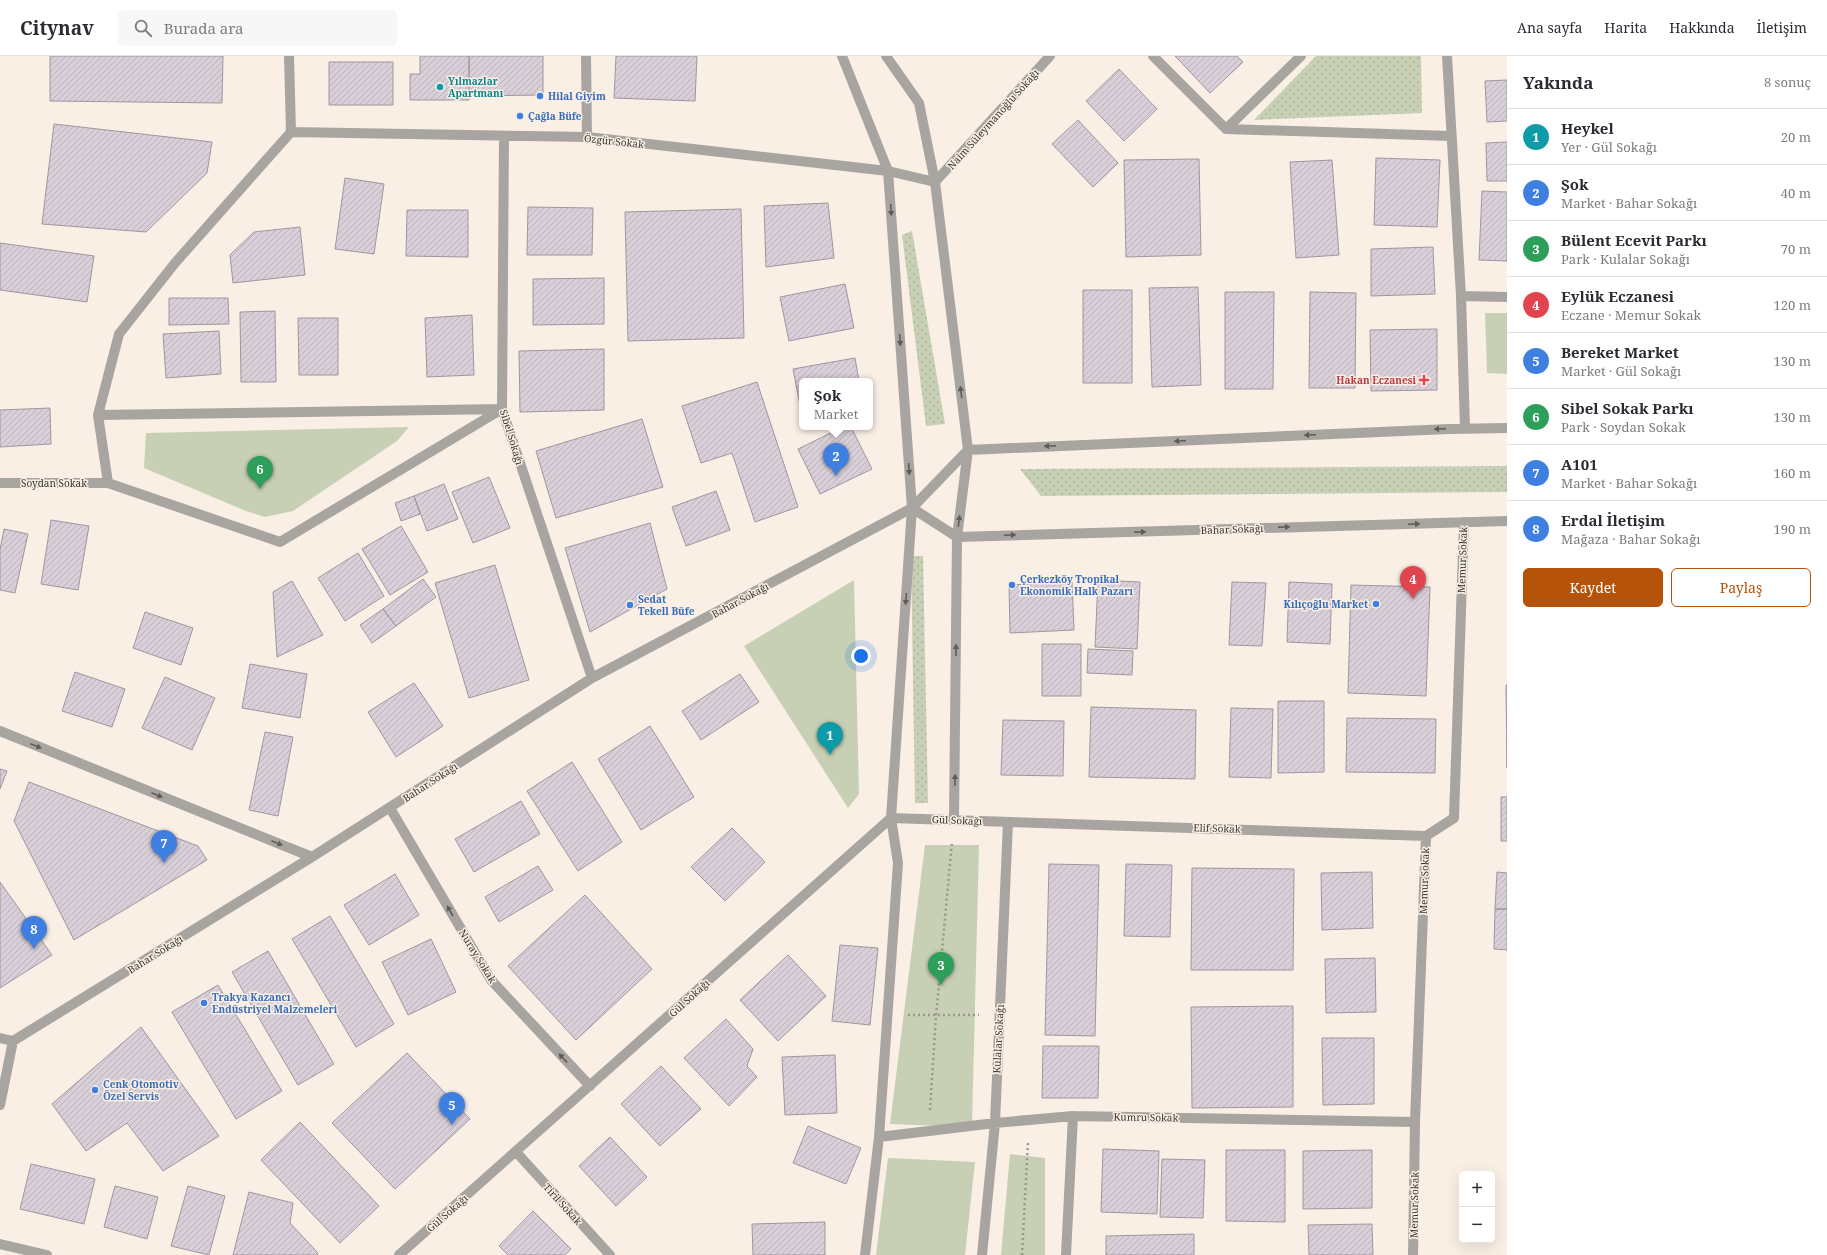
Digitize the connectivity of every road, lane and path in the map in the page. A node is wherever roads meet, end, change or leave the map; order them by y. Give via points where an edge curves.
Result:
1 (289, 56) edge
2 (586, 56) edge
3 (842, 56) edge
4 (886, 56) edge
5 (1050, 56) edge
6 (1153, 56) edge
7 (1301, 56) edge
8 (1447, 56) edge
9 (1226, 129) junction
10 (291, 132) junction
11 (504, 136) junction
12 (1451, 136) junction
13 (587, 137) junction
14 (888, 171) junction
15 (935, 182) junction
16 (1461, 296) junction
17 (1507, 297) edge
18 (502, 409) junction
19 (98, 415) junction
20 (1465, 428) junction
21 (1507, 428) edge
22 (968, 450) junction
23 (0, 483) edge
24 (108, 483) junction
25 (912, 508) junction
26 (1507, 521) edge
27 (1464, 522) junction
28 (957, 537) junction
29 (592, 678) junction
30 (0, 731) edge
31 (390, 808) junction
32 (892, 818) junction
33 (954, 820) junction
34 (1008, 822) junction
35 (1426, 836) junction
36 (312, 857) junction
37 (1000, 1014) junction
38 (887, 1015) junction
39 (936, 1016) junction
40 (0, 1038) edge
41 (13, 1041) junction
42 (590, 1086) junction
43 (0, 1105) edge
44 (1073, 1116) junction
45 (1030, 1120) junction
46 (1415, 1122) junction
47 (994, 1123) junction
48 (929, 1131) junction
49 (879, 1137) junction
50 (517, 1153) junction
51 (0, 1244) edge
52 (47, 1255) edge
53 (400, 1255) edge
54 (610, 1255) edge
55 (865, 1255) edge
56 (982, 1255) edge
57 (1022, 1255) edge
58 (1066, 1255) edge
59 (1413, 1255) edge

1 - 10 street
2 - 13 street
3 - 14 street
4 - 15 street via 919,103
5 - 15 street, Naim Süleymanoğlu Sokağı
6 - 9 street
7 - 9 street
8 - 12 street
9 - 12 street
10 - 11 street, Özgür Sokak
10 - 19 street via 175,263 120,334
11 - 13 street, Özgür Sokak
11 - 18 street, Sibel Sokağı
12 - 16 street
13 - 14 street, Özgür Sokak
14 - 15 street, Özgür Sokak
14 -> 25 street
22 -> 15 street
16 - 17 street
16 - 20 street
18 - 19 street
18 - 24 street, Soydan Sokak via 280,542
18 - 29 street, Sibel Sokağı
19 - 24 street
20 - 21 street
20 -> 22 street
22 - 25 street, Bahar Sokağı
28 -> 22 street
23 - 24 street, Soydan Sokak
25 - 28 street
25 - 29 street, Bahar Sokağı
25 -> 32 street
26 - 27 street, Bahar Sokağı
28 -> 27 street, Bahar Sokağı
27 - 35 street, Memur Sokak via 1454,818
33 -> 28 street
29 - 31 street, Bahar Sokağı
30 -> 36 street
31 - 36 street, Bahar Sokağı
42 -> 31 street, Nuray Sokak via 491,980
32 - 33 street, Gül Sokağı
32 - 38 street via 898,863
32 - 42 street, Gül Sokağı
33 - 34 street, Gül Sokağı
33 - 39 path
34 - 35 street, Elif Sokak
34 - 37 street, Kulalar Sokağı
35 - 46 street, Memur Sokak
36 - 41 street, Bahar Sokağı
37 - 39 path
37 - 47 street, Kulalar Sokağı
38 - 39 path
38 - 49 street
39 - 48 path
40 - 41 street
41 - 43 street
42 - 50 street, Gül Sokağı
44 - 45 street, Kumru Sokak
44 - 46 street, Kumru Sokak
44 - 58 street
45 - 47 street, Kumru Sokak
45 - 57 path
46 - 59 street, Memur Sokak
47 - 48 street, Kumru Sokak
47 - 56 street, Kulalar Sokağı
48 - 49 street, Kumru Sokak
49 - 55 street
50 - 53 street, Gül Sokağı
50 - 54 street, Tiril Sokak
51 - 52 street

